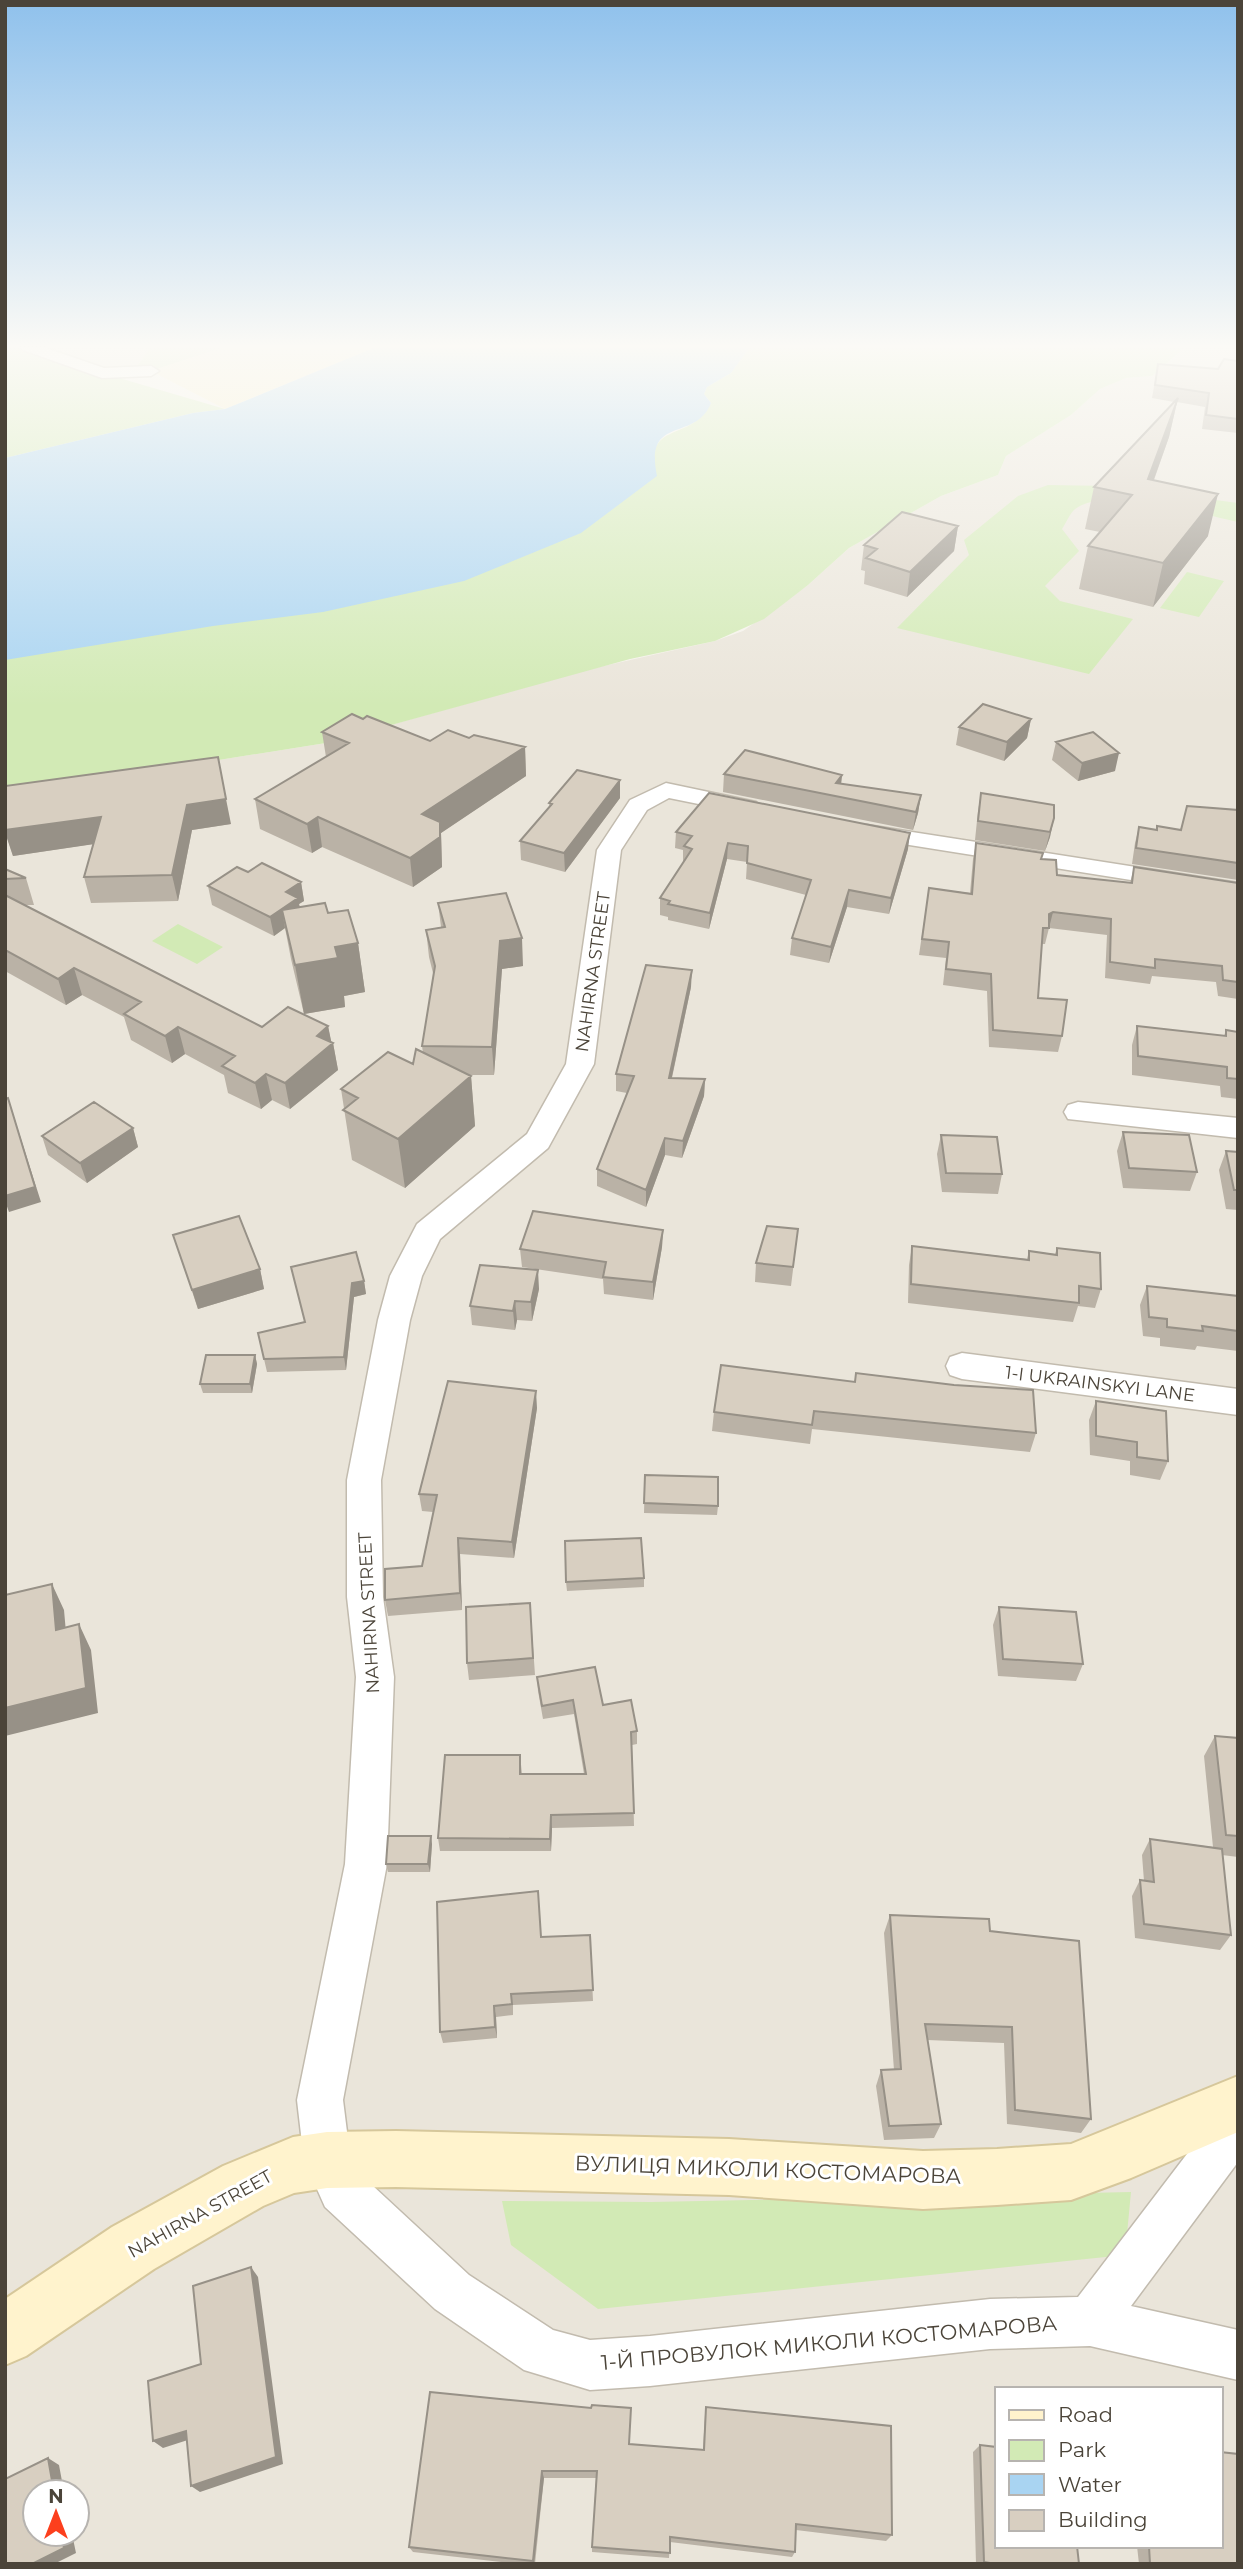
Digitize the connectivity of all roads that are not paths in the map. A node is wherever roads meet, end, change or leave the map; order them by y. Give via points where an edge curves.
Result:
1 (771, 811) edge
2 (849, 828) edge
3 (1238, 891) edge
4 (1079, 1112) dead end
5 (1238, 1128) edge
6 (962, 1366) dead end
7 (1238, 1402) edge
8 (1238, 2104) edge
9 (1238, 2124) edge
10 (327, 2160) junction
11 (1090, 2321) junction
12 (5, 2335) edge
13 (1238, 2355) edge

1 - 10 street, NAHIRNA STREET via 666,790 638,805 609,850 580,1064 538,1141 428,1232 406,1276 365,1480 365,1597 375,1677 366,1864 320,2100
2 - 3 street
4 - 5 street
6 - 7 street, 1-I UKRAINSKYI LANE
8 - 10 street, ВУЛИЦЯ МИКОЛИ КОСТОМАРОВА via 1071,2172 998,2177 923,2180 612,2163
9 - 11 street
10 - 11 street, 1-Й ПРОВУЛОК МИКОЛИ КОСТОМАРОВА via 342,2190 452,2292 542,2353 590,2365 990,2324
10 - 12 street, NAHIRNA STREET via 293,2165 243,2186 133,2248
11 - 13 street, 1-Й ПРОВУЛОК МИКОЛИ КОСТОМАРОВА

